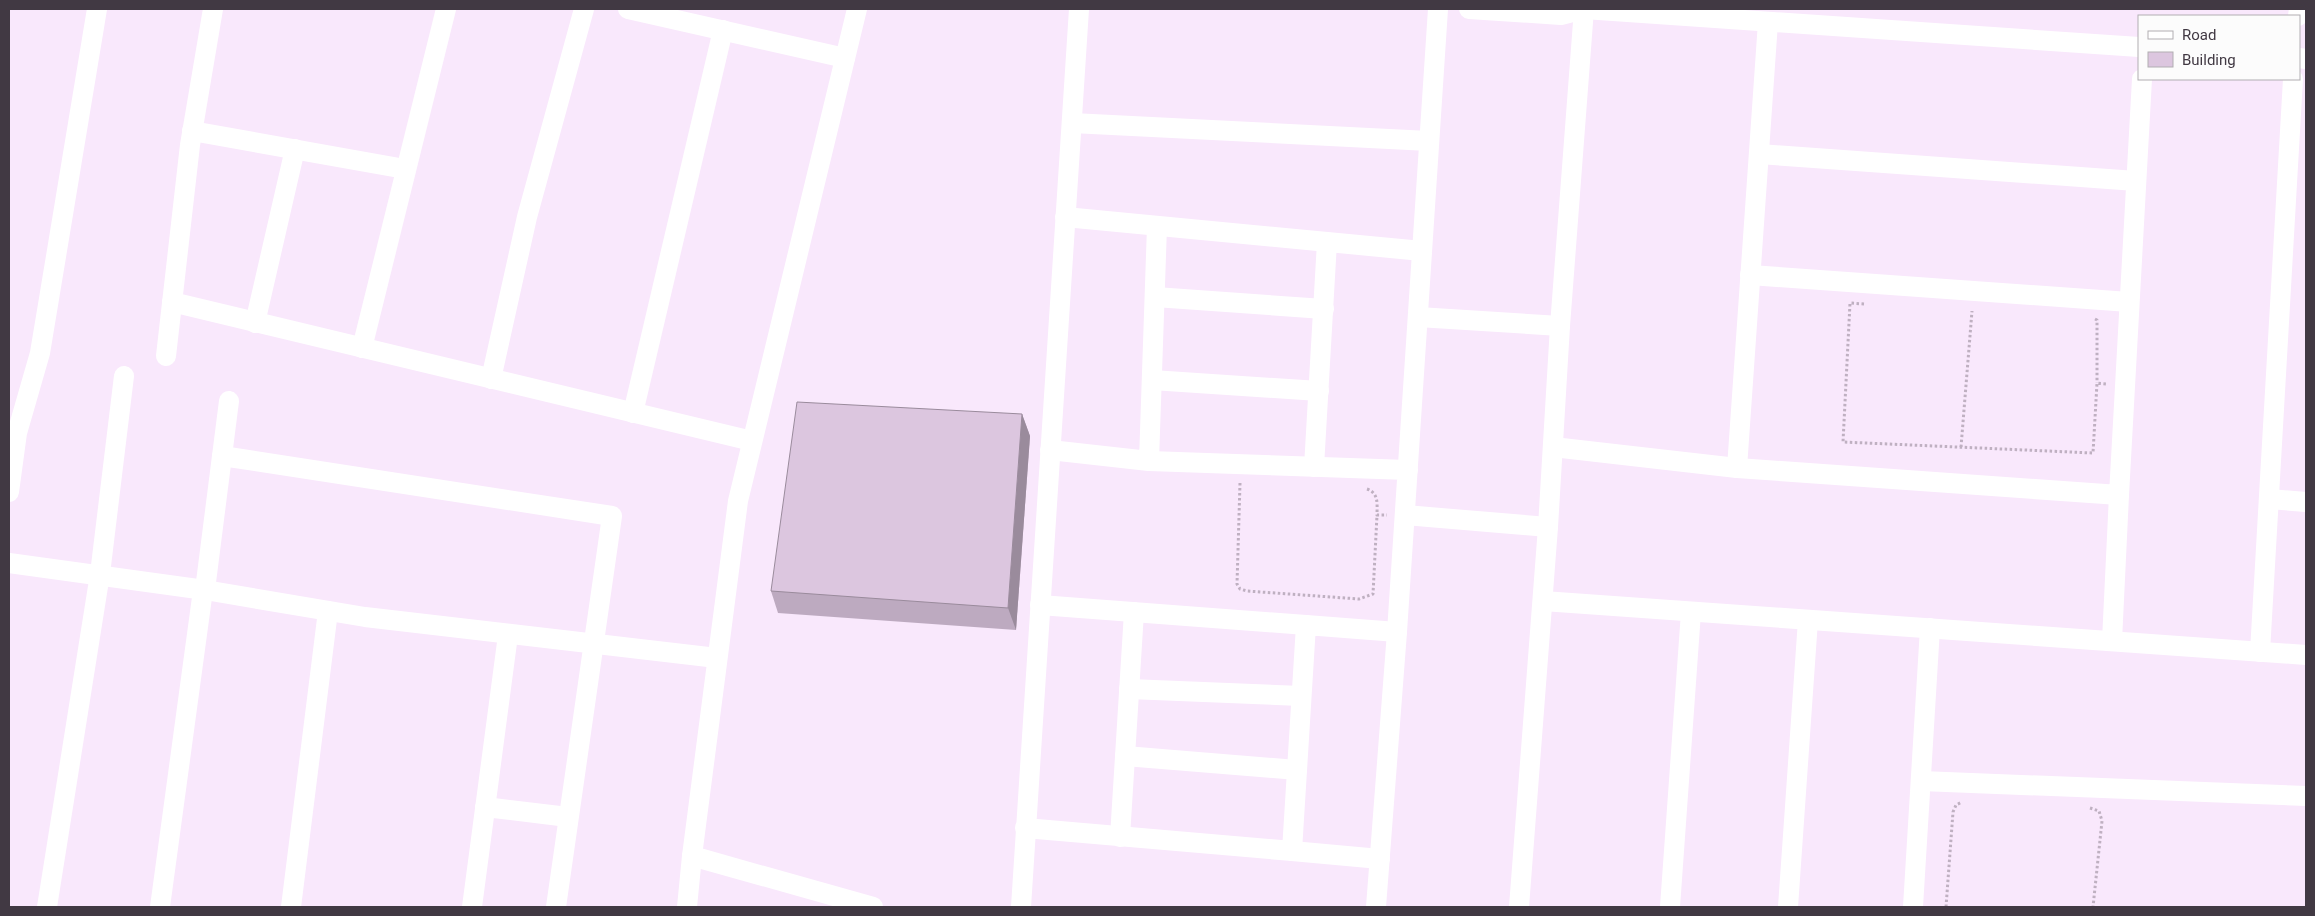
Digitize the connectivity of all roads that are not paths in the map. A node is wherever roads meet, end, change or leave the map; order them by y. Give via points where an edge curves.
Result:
1 (97, 9) edge
2 (213, 9) edge
3 (446, 9) edge
4 (584, 9) edge
5 (628, 9) edge
6 (856, 9) edge
7 (1079, 9) edge
8 (1438, 9) edge
9 (1470, 9) edge
10 (1584, 9) edge
11 (1768, 22) junction
12 (723, 30) junction
13 (2138, 47) edge
14 (845, 58) junction
15 (2142, 80) edge
16 (2293, 80) edge
17 (1072, 123) junction
18 (192, 131) junction
19 (1430, 140) junction
20 (295, 149) junction
21 (1759, 154) junction
22 (405, 169) junction
23 (2136, 182) junction
24 (1065, 217) junction
25 (1158, 226) junction
26 (1327, 242) junction
27 (1422, 251) junction
28 (1750, 276) junction
29 (1155, 297) junction
30 (172, 302) junction
31 (2130, 302) junction
32 (1324, 309) junction
33 (1418, 317) junction
34 (255, 323) junction
35 (1560, 326) junction
36 (362, 348) junction
37 (166, 356) dead end
38 (124, 376) dead end
39 (491, 379) junction
40 (1152, 380) junction
41 (1319, 391) junction
42 (229, 401) dead end
43 (633, 413) junction
44 (752, 441) junction
45 (1553, 447) junction
46 (1050, 450) junction
47 (222, 456) junction
48 (1149, 461) junction
49 (1314, 467) junction
50 (1737, 468) junction
51 (1408, 470) junction
52 (9, 492) edge
53 (2119, 495) junction
54 (2269, 499) junction
55 (2306, 502) edge
56 (1405, 515) junction
57 (1548, 527) junction
58 (9, 563) edge
59 (100, 574) junction
60 (204, 590) junction
61 (1543, 601) junction
62 (1040, 605) junction
63 (328, 611) junction
64 (1134, 612) junction
65 (1691, 612) junction
66 (1808, 620) junction
67 (1306, 625) junction
68 (1930, 628) junction
69 (1397, 632) junction
70 (508, 634) junction
71 (2112, 641) junction
72 (592, 644) junction
73 (2260, 652) junction
74 (2306, 655) edge
75 (717, 658) junction
76 (1129, 688) junction
77 (1301, 696) junction
78 (1125, 756) junction
79 (1296, 770) junction
80 (1921, 781) junction
81 (2306, 796) edge
82 (485, 807) junction
83 (568, 817) junction
84 (1025, 828) junction
85 (1120, 836) junction
86 (1292, 851) junction
87 (692, 856) junction
88 (1380, 859) junction
89 (47, 907) edge
90 (160, 907) edge
91 (291, 907) edge
92 (472, 907) edge
93 (556, 907) edge
94 (687, 907) edge
95 (873, 907) edge
96 (1021, 907) edge
97 (1376, 907) edge
98 (1520, 907) edge
99 (1670, 907) edge
100 (1788, 907) edge
101 (1914, 907) edge

1 - 52 street via 40,353 17,433
2 - 18 street
3 - 22 street
4 - 39 street via 527,217
5 - 12 street
6 - 14 street
7 - 17 street
8 - 19 street
9 - 10 street via 1561,14
10 - 11 street
10 - 35 street
11 - 13 street
11 - 21 street
12 - 14 street
12 - 43 street
14 - 44 street
15 - 23 street
16 - 54 street
17 - 19 street
17 - 24 street
18 - 20 street
18 - 30 street
19 - 27 street
20 - 22 street
20 - 34 street
21 - 23 street
21 - 28 street
22 - 36 street
23 - 31 street
24 - 25 street
24 - 46 street
25 - 26 street
25 - 29 street
26 - 27 street
26 - 32 street
27 - 33 street
28 - 31 street
28 - 50 street
29 - 32 street
29 - 40 street
30 - 34 street
30 - 37 street
31 - 53 street
32 - 41 street
33 - 35 street
33 - 51 street
34 - 36 street
35 - 45 street
36 - 39 street
38 - 59 street
39 - 43 street
40 - 41 street
40 - 48 street
41 - 49 street
42 - 47 street
43 - 44 street
44 - 75 street via 738,501
45 - 50 street
45 - 57 street
46 - 48 street
46 - 62 street
47 - 60 street
47 - 72 street via 612,516
48 - 49 street
49 - 51 street
50 - 53 street
51 - 56 street
53 - 71 street
54 - 55 street
54 - 73 street
56 - 57 street
56 - 69 street
57 - 61 street
58 - 59 street
59 - 60 street
59 - 89 street
60 - 63 street
60 - 90 street
61 - 65 street
61 - 98 street
62 - 64 street
62 - 84 street
63 - 70 street
63 - 91 street
64 - 67 street
64 - 76 street
65 - 66 street
65 - 99 street
66 - 68 street
66 - 100 street
67 - 69 street
67 - 77 street
68 - 71 street
68 - 80 street
69 - 88 street
70 - 72 street
70 - 82 street
71 - 73 street
72 - 75 street
72 - 83 street
73 - 74 street
75 - 87 street
76 - 77 street
76 - 78 street
77 - 79 street
78 - 79 street
78 - 85 street
79 - 86 street
80 - 81 street
80 - 101 street
82 - 83 street
82 - 92 street
83 - 93 street
84 - 85 street
84 - 96 street
85 - 86 street
86 - 88 street
87 - 94 street
87 - 95 street
88 - 97 street

